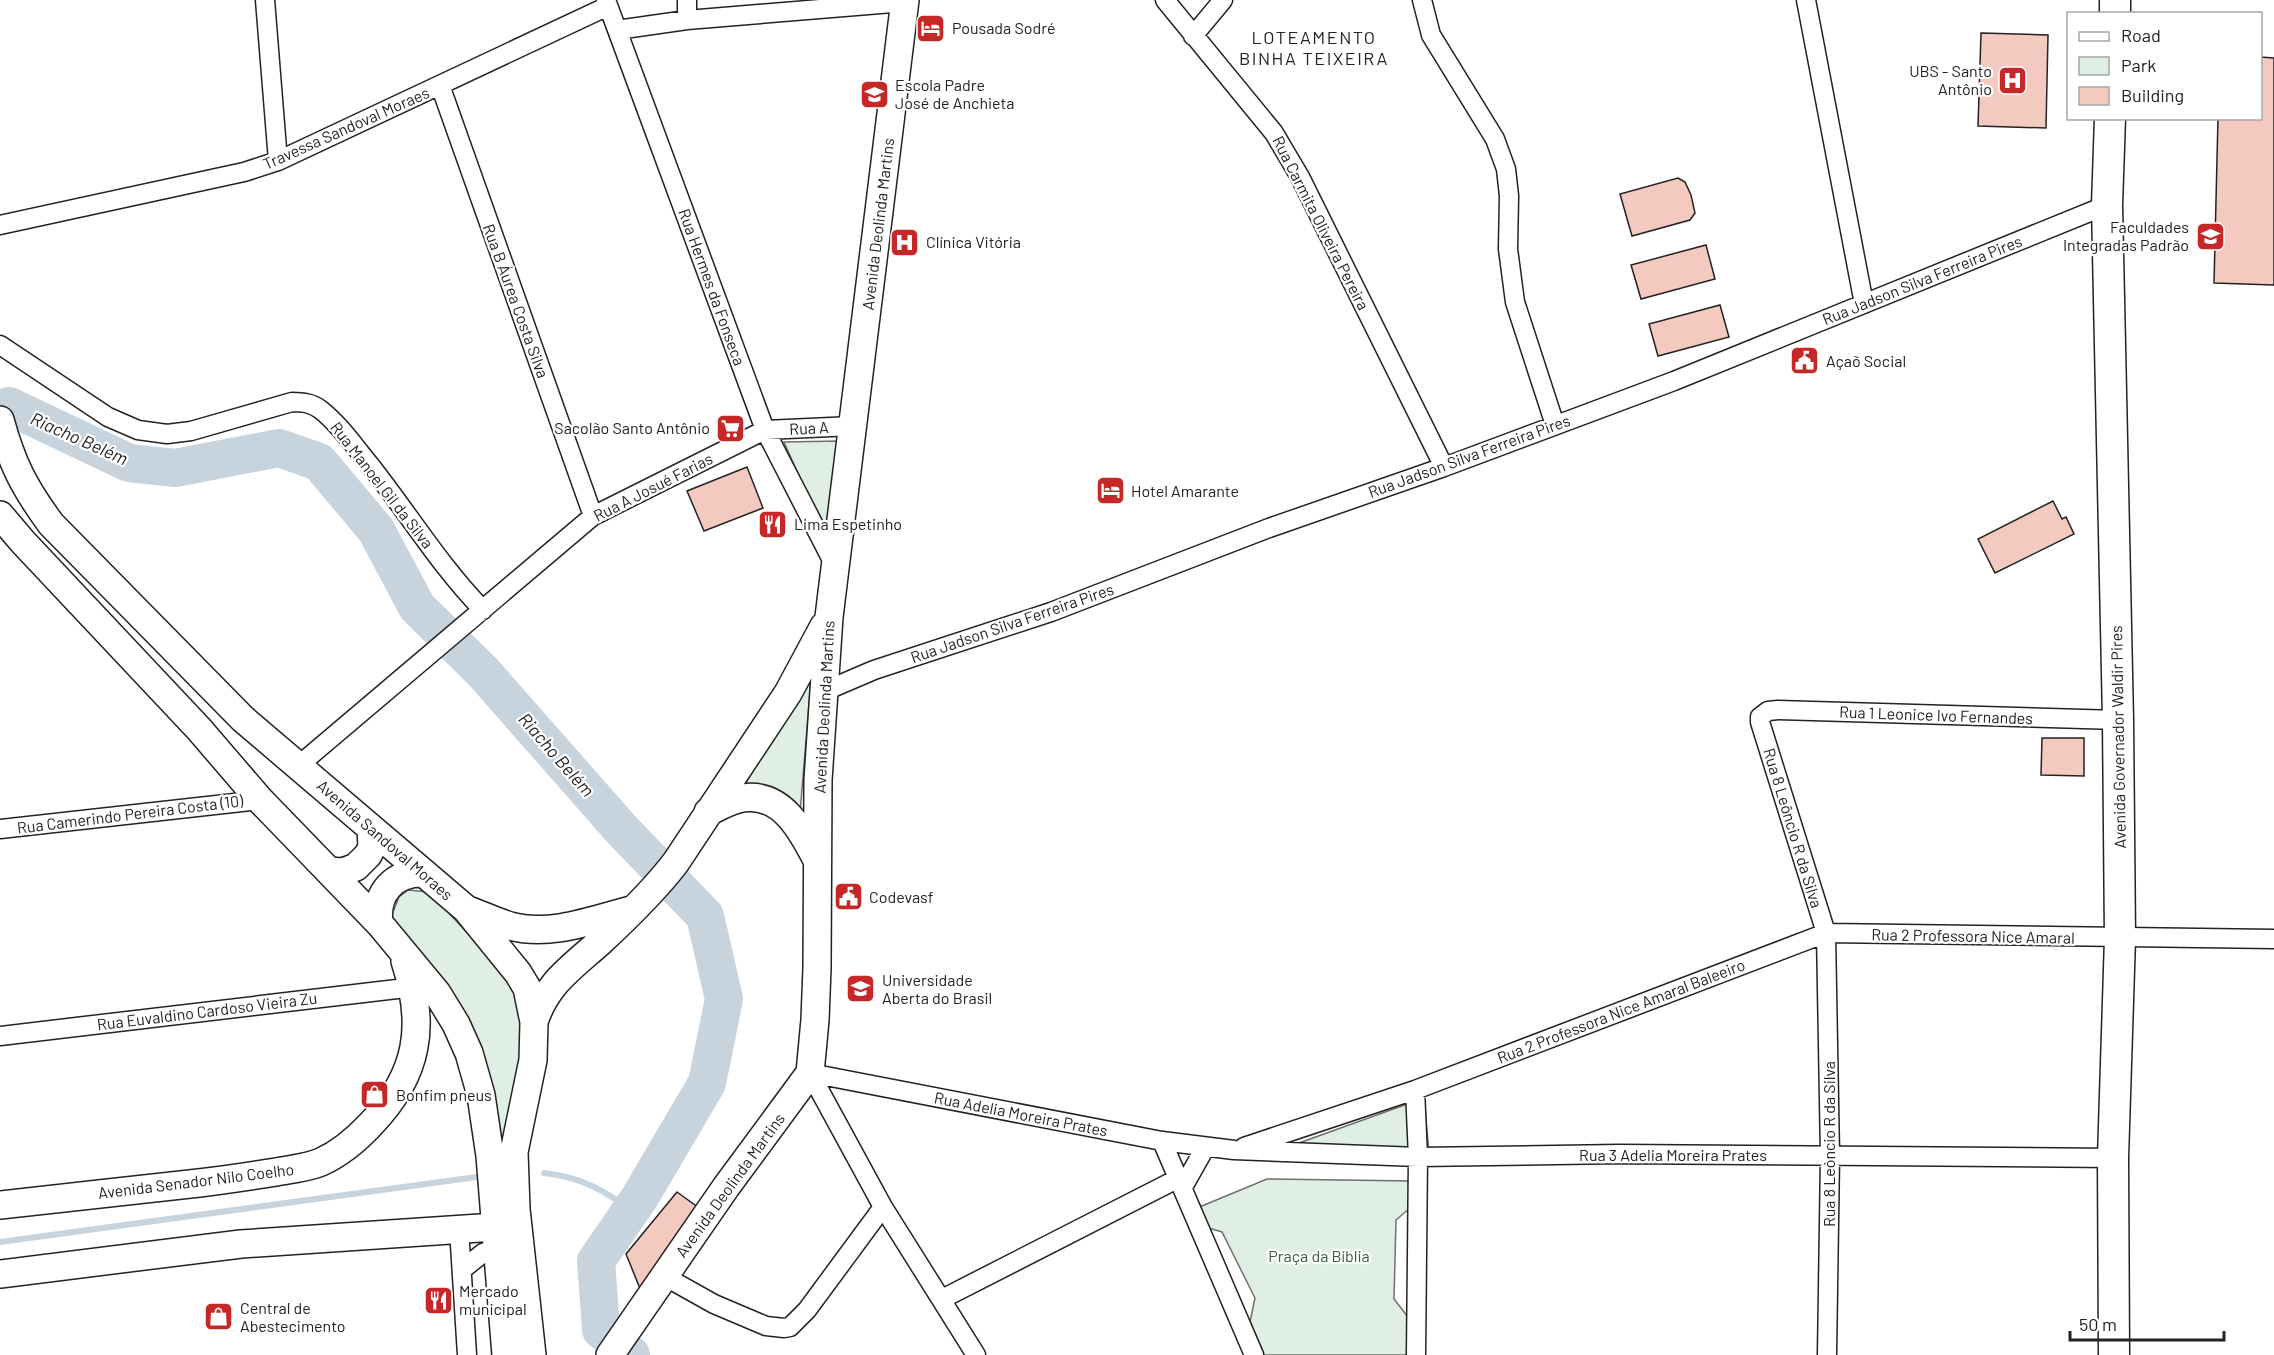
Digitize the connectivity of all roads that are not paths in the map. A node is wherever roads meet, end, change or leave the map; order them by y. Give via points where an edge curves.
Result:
1 (265, 0) edge
2 (687, 0) edge
3 (1165, 0) edge
4 (1223, 0) edge
5 (1422, 0) edge
6 (1806, 0) edge
7 (905, 1) edge
8 (607, 3) edge
9 (687, 21) junction
10 (617, 30) junction
11 (1193, 36) junction
12 (440, 85) junction
13 (2110, 120) edge
14 (278, 161) junction
15 (2107, 205) junction
16 (0, 225) edge
17 (1864, 304) junction
18 (0, 345) edge
19 (0, 420) edge
20 (1555, 425) junction
21 (853, 426) junction
22 (765, 430) junction
23 (1444, 467) junction
24 (0, 515) edge
25 (593, 516) junction
26 (835, 566) junction
27 (483, 610) junction
28 (829, 617) junction
29 (825, 691) junction
30 (2118, 720) junction
31 (1760, 722) joint
32 (298, 766) junction
33 (260, 800) junction
34 (708, 812) junction
35 (0, 829) edge
36 (371, 829) junction
37 (818, 863) junction
38 (329, 871) junction
39 (424, 873) junction
40 (466, 909) junction
41 (635, 909) junction
42 (379, 922) junction
43 (1826, 933) junction
44 (2120, 938) junction
45 (2274, 939) edge
46 (402, 951) junction
47 (414, 987) junction
48 (534, 1022) junction
49 (0, 1036) edge
50 (810, 1072) junction
51 (1415, 1089) junction
52 (1162, 1141) junction
53 (1205, 1148) junction
54 (1234, 1150) junction
55 (502, 1154) junction
56 (1830, 1156) junction
57 (1418, 1157) junction
58 (2113, 1158) junction
59 (1181, 1183) junction
60 (0, 1205) edge
61 (883, 1207) junction
62 (500, 1223) junction
63 (459, 1229) junction
64 (463, 1269) junction
65 (0, 1274) edge
66 (664, 1276) junction
67 (942, 1299) junction
68 (611, 1353) edge
69 (467, 1355) edge
70 (506, 1355) edge
71 (532, 1355) edge
72 (976, 1355) edge
73 (1254, 1355) edge
74 (1416, 1355) edge
75 (1827, 1355) edge
76 (2114, 1355) edge

1 - 14 street
2 - 9 street
3 - 11 street, Rua Carmita Oliveira Pereira
4 - 11 street
5 - 20 street via 1431,35 1495,139 1506,169 1508,249 1515,302
6 - 17 street
7 - 9 street
7 - 21 main road, Avenida Deolinda Martins
8 - 10 street, Rua Hermes da Fonseca
8 - 12 street, Travessa Sandoval Moraes
9 - 10 street
10 - 22 street, Rua Hermes da Fonseca
11 - 23 street, Rua Carmita Oliveira Pereira via 1280,142
12 - 14 street, Travessa Sandoval Moraes
12 - 25 street, Rua B Áurea Costa Silva
13 - 15 main road, Avenida Governador Waldir Pires
14 - 16 street, Travessa Sandoval Moraes via 244,172
15 - 17 street, Rua Jadson Silva Ferreira Pires
15 - 30 main road, Avenida Governador Waldir Pires
17 - 20 street, Rua Jadson Silva Ferreira Pires
18 - 27 street, Rua Manoel Gil da Silva via 108,417 138,430 167,434 191,431 292,402 307,402 320,409 356,448 446,569
19 - 32 main road, Avenida Sandoval Moraes via 12,461 51,524 243,719
20 - 23 street, Rua Jadson Silva Ferreira Pires
21 - 22 street, Rua A
21 - 26 main road, Avenida Deolinda Martins
22 - 25 street, Rua A Josué Farias
22 - 26 street, Rua Hermes da Fonseca
23 - 29 street, Rua Jadson Silva Ferreira Pires via 1269,528 1051,612 874,670
24 - 33 main road, Avenida Sandoval Moraes
25 - 27 street, Rua A Josué Farias
26 - 28 main road, Avenida Deolinda Martins
27 - 32 street, Rua A Josué Farias
28 - 29 main road, Avenida Deolinda Martins
28 - 34 main road via 788,693
29 - 37 main road, Avenida Deolinda Martins
30 - 31 street, Rua 1 Leonice Ivo Fernandes via 1778,710 1763,714
30 - 44 main road, Avenida Governador Waldir Pires
31 - 43 street, Rua 8 Leôncio R da Silva
32 - 36 main road, Avenida Sandoval Moraes
33 - 35 street, Rua Camerindo Pereira Costa (10)
33 - 38 main road, Avenida Sandoval Moraes
34 - 37 main road via 744,798 761,798 781,808 796,822
34 - 41 main road via 676,862
36 - 38 main road via 372,847 356,867 343,872
36 - 39 main road, Avenida Sandoval Moraes
37 - 50 main road, Avenida Deolinda Martins via 817,989
38 - 42 main road, Avenida Sandoval Moraes
39 - 40 main road, Avenida Sandoval Moraes
39 - 42 main road via 403,876 388,885 381,899
40 - 41 main road via 512,926 543,930
40 - 48 main road, Avenida Sandoval Moraes via 518,973 527,988
41 - 48 main road via 554,983
42 - 46 main road, Avenida Sandoval Moraes
43 - 44 street, Rua 2 Professora Nice Amaral
43 - 51 street, Rua 2 Professora Nice Amaral Baleeiro
43 - 56 street, Rua 8 Leóncio R da Silva
44 - 45 street, Rua 2 Professora Nice Amaral
44 - 58 main road, Avenida Governador Waldir Pires
46 - 47 main road, Avenida Senador Nilo Coelho
46 - 55 main road, Avenida Sandoval Moraes via 437,993 456,1024
47 - 49 street, Rua Euvaldino Cardoso Vieira Zu
47 - 60 main road, Avenida Senador Nilo Coelho via 415,1045 401,1086 376,1120 335,1155 304,1167 234,1179
48 - 55 main road, Avenida Sandoval Moraes via 533,1060
50 - 52 street, Rua Adelia Moreira Prates
50 - 61 street
50 - 66 main road, Avenida Deolinda Martins
51 - 54 street, Rua 2 Professora Nice Amaral Baleeiro
51 - 57 street
52 - 53 street, Rua Adelia Moreira Prates
52 - 59 street
53 - 54 street, Rua Adelia Moreira Prates
53 - 59 street
54 - 57 street, Rua 3 Adelia Moreira Prates
55 - 62 main road, Avenida Sandoval Moraes
56 - 57 street, Rua 3 Adelia Moreira Prates
56 - 58 street, Rua 3 Adelia Moreira Prates
56 - 75 street, Rua 8 Leóncio R da Silva
57 - 74 street
58 - 76 main road, Avenida Governador Waldir Pires
59 - 67 street
59 - 73 street
61 - 66 street via 807,1310 784,1329 766,1326 714,1304
61 - 67 street
62 - 63 main road
62 - 64 street via 483,1253
62 - 70 main road, Avenida Sandoval Moraes
62 - 71 main road, Avenida Sandoval Moraes
63 - 64 street
63 - 65 main road via 241,1244
64 - 69 street
66 - 68 main road, Avenida Deolinda Martins
67 - 72 street

